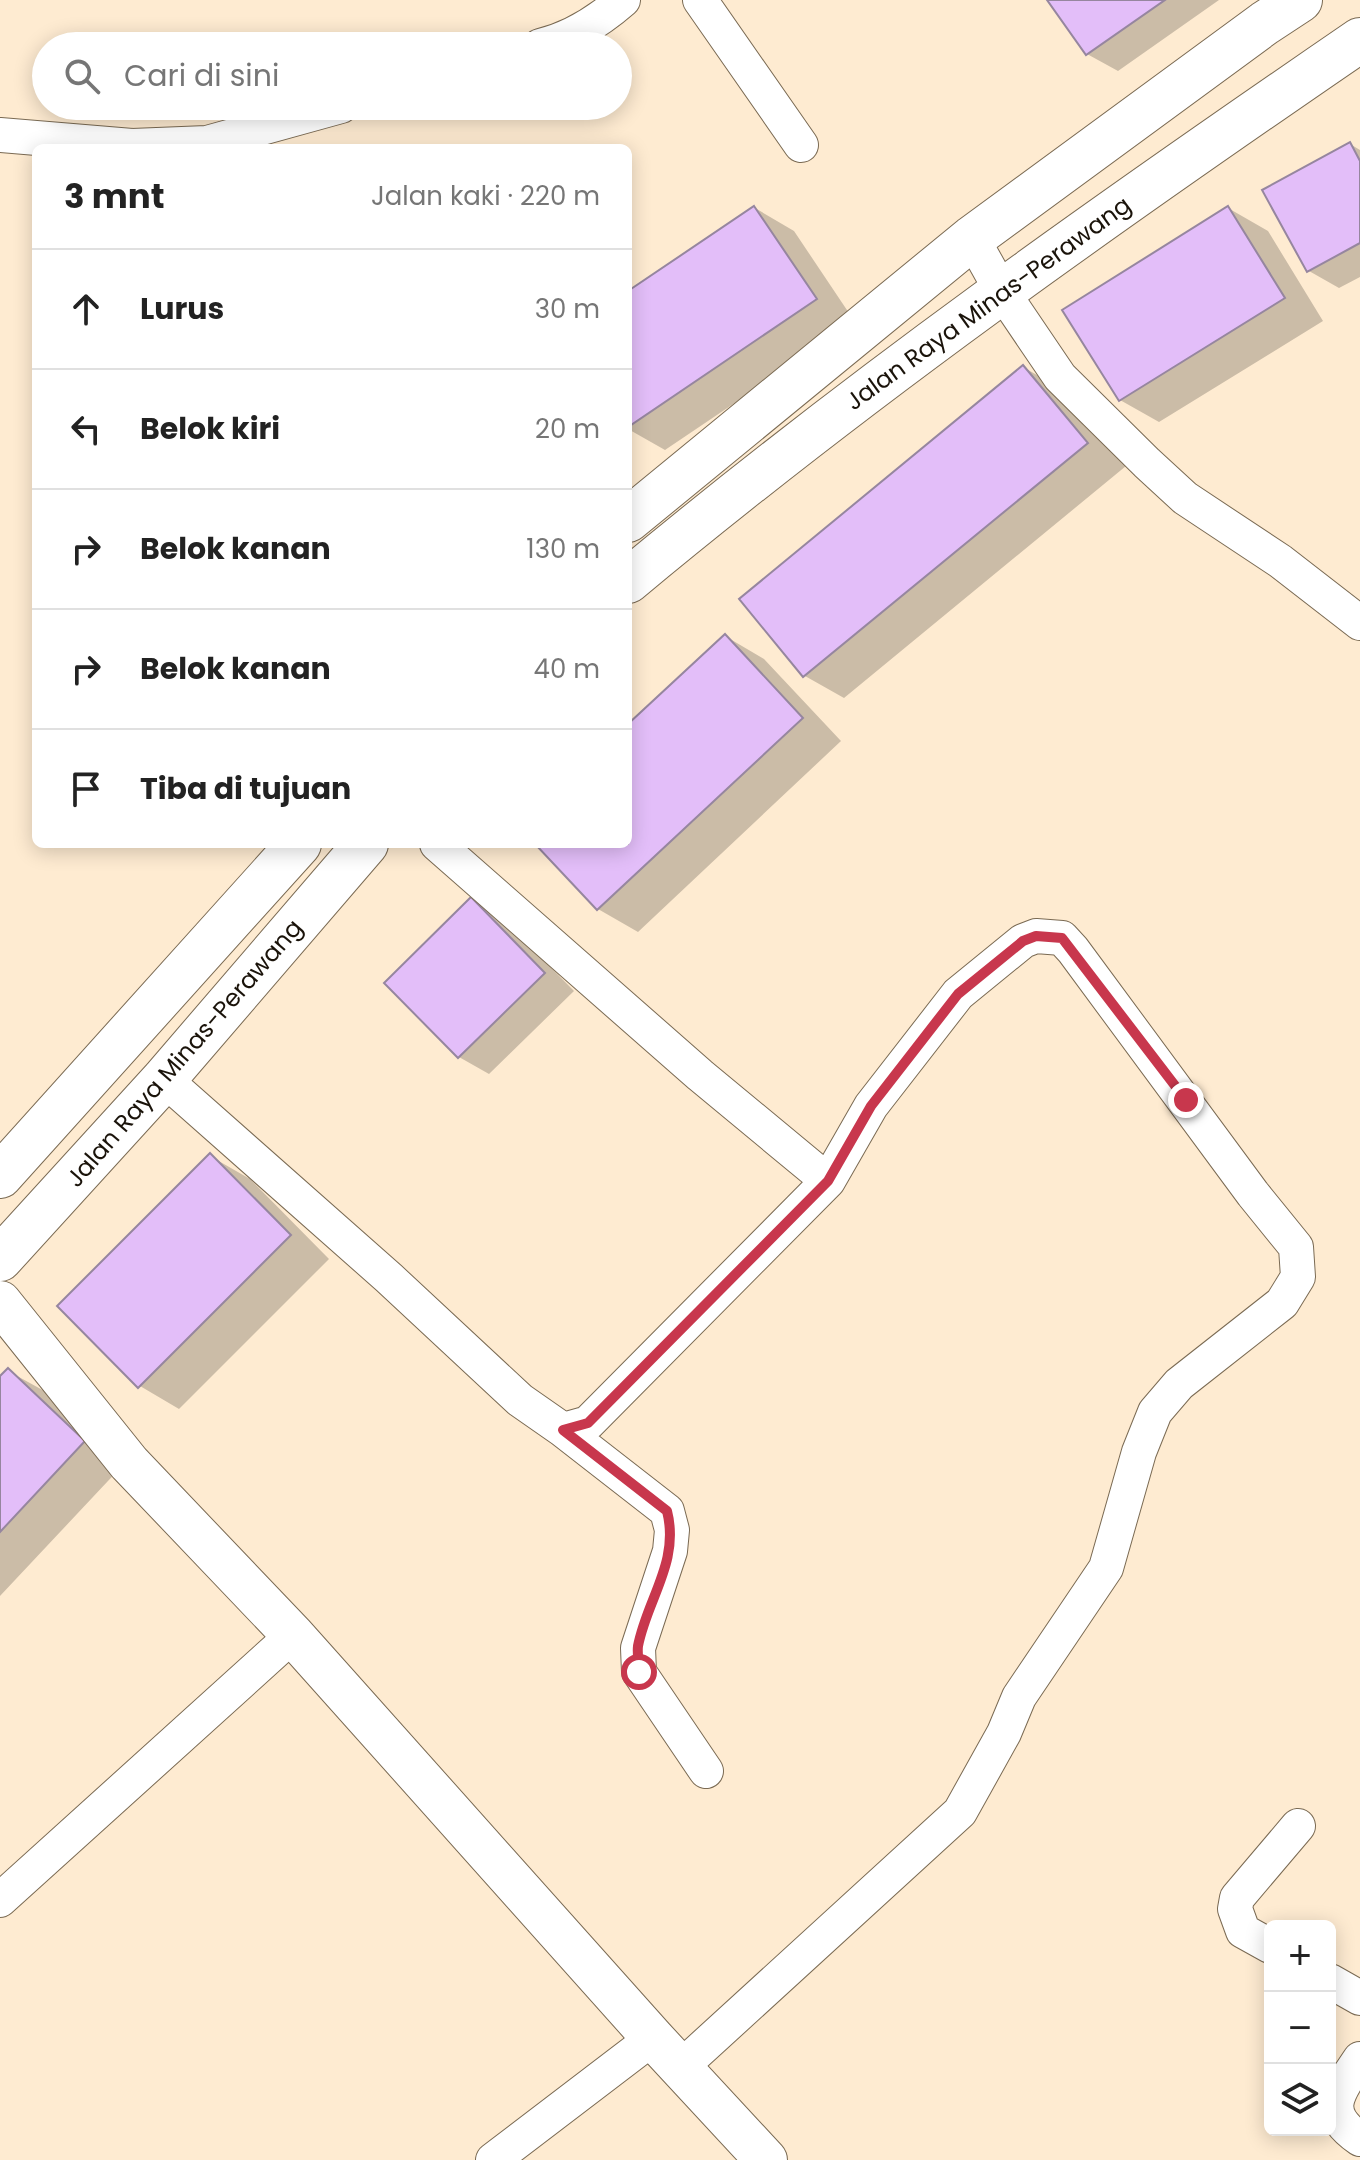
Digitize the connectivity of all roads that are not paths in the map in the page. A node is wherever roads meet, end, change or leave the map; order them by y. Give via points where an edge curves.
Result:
1 (623, 0) edge
2 (700, 0) edge
3 (1271, 8) edge
4 (574, 32) edge
5 (1360, 40) edge
6 (290, 120) edge
7 (0, 135) edge
8 (108, 144) edge
9 (182, 144) edge
10 (801, 145) dead end
11 (972, 238) junction
12 (1001, 290) junction
13 (632, 517) edge
14 (632, 578) edge
15 (1360, 623) edge
16 (295, 848) edge
17 (363, 848) edge
18 (442, 848) edge
19 (164, 1079) junction
20 (0, 1176) edge
21 (828, 1181) junction
22 (0, 1259) edge
23 (0, 1302) edge
24 (563, 1430) junction
25 (293, 1635) junction
26 (706, 1771) dead end
27 (1298, 1826) dead end
28 (0, 1900) edge
29 (1264, 1943) edge
30 (1336, 1984) edge
31 (1360, 1998) edge
32 (666, 2053) junction
33 (1360, 2059) edge
34 (1360, 2139) edge
35 (493, 2160) edge
36 (766, 2160) edge

1 - 4 street
2 - 10 street
3 - 11 main road
5 - 12 main road, Jalan Raya Minas-Perawang
6 - 9 street via 207,143
7 - 8 street
11 - 12 street
11 - 13 main road
12 - 14 main road, Jalan Raya Minas-Perawang via 731,495
12 - 15 street via 1060,377 1156,472
16 - 20 main road
17 - 19 main road, Jalan Raya Minas-Perawang
18 - 21 street
19 - 22 main road, Jalan Raya Minas-Perawang
19 - 24 street via 520,1400
21 - 24 street via 588,1423
21 - 32 street via 871,1106 958,994 1023,941 1062,938 1296,1247 1298,1277 1282,1303 1179,1384 1155,1412 1106,1568 1019,1697 960,1812
23 - 25 street via 129,1463
24 - 26 street via 667,1511 670,1551 638,1648 639,1672
25 - 28 street
25 - 32 street
27 - 29 street via 1237,1898 1243,1931
30 - 31 street
32 - 35 street
32 - 36 street
33 - 34 street via 1338,2092 1337,2117

